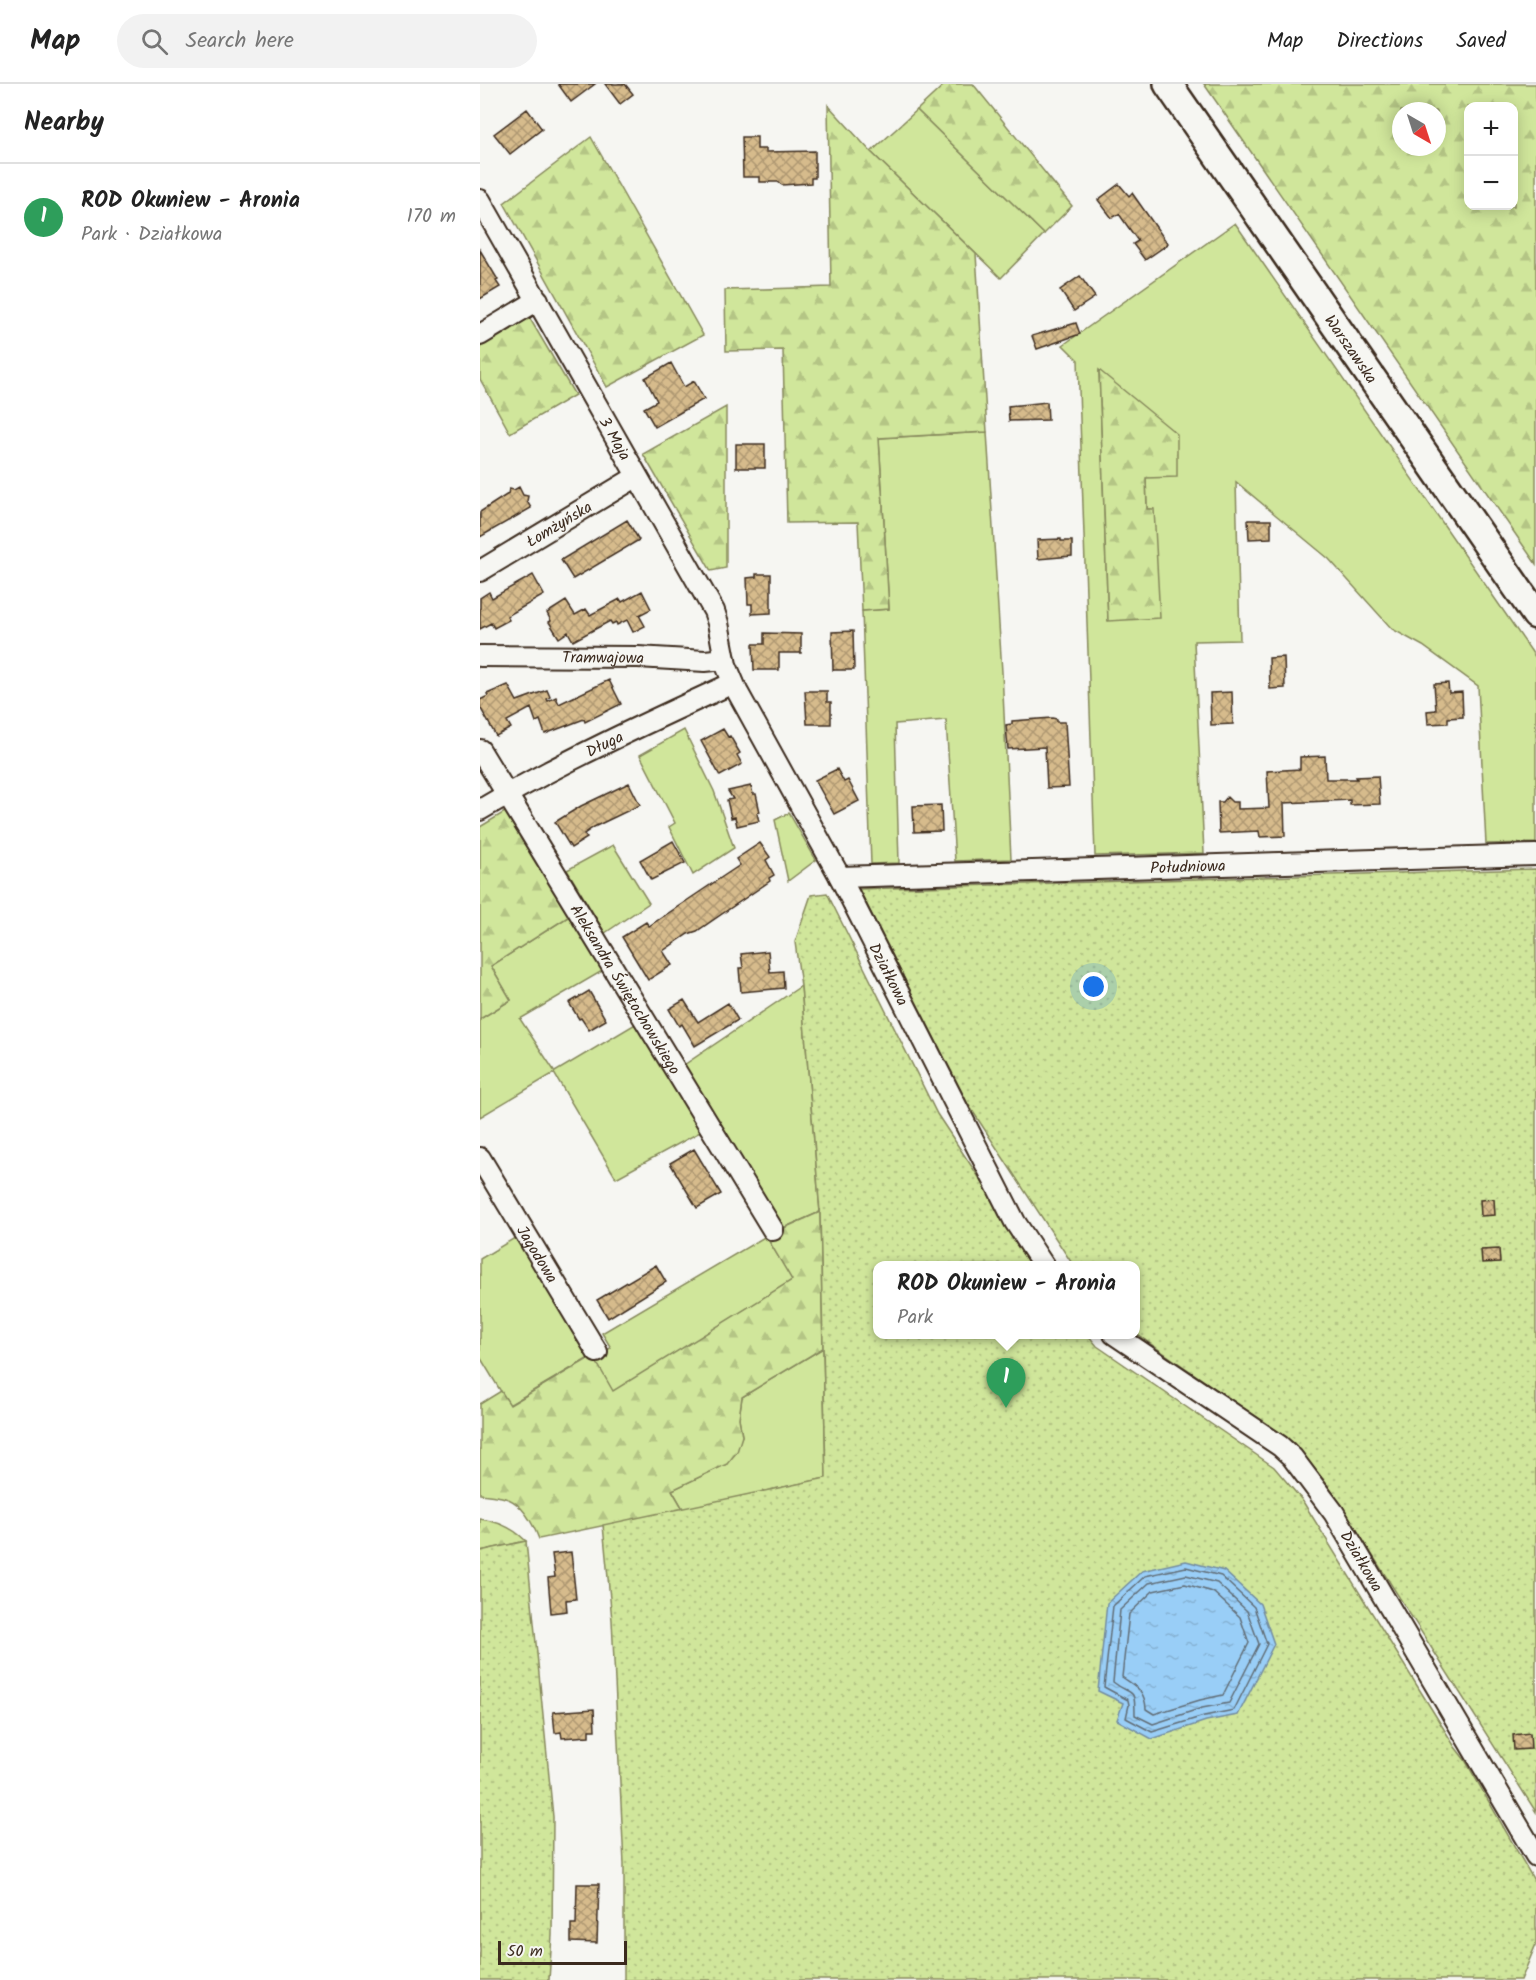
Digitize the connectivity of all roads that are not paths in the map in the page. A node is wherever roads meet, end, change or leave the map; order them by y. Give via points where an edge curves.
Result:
1 (1168, 84) edge
2 (480, 200) edge
3 (538, 300) junction
4 (480, 335) edge
5 (636, 477) junction
6 (480, 571) edge
7 (1536, 615) edge
8 (480, 656) edge
9 (725, 659) junction
10 (733, 683) junction
11 (480, 750) edge
12 (506, 794) junction
13 (480, 810) edge
14 (1536, 855) edge
15 (840, 877) junction
16 (480, 1158) edge
17 (773, 1230) dead end
18 (1041, 1261) edge
19 (1120, 1339) edge
20 (597, 1352) dead end
21 (1536, 1856) edge

1 - 7 main road, Warszawska
2 - 3 street, 3 Maja
3 - 4 street
3 - 5 street, 3 Maja
5 - 6 street, Łomżyńska
5 - 9 street, 3 Maja via 714,611
8 - 9 street, Tramwajowa
9 - 10 street, 3 Maja
10 - 12 street, Długa
10 - 15 street, Działkowa
11 - 12 street, Aleksandra Świętochowskiego
12 - 13 street, Długa
12 - 17 street, Aleksandra Świętochowskiego
14 - 15 street, Południowa
15 - 18 street, Działkowa via 1015,1222
16 - 20 street, Jagodowa
19 - 21 street, Działkowa via 1293,1457 1334,1513

